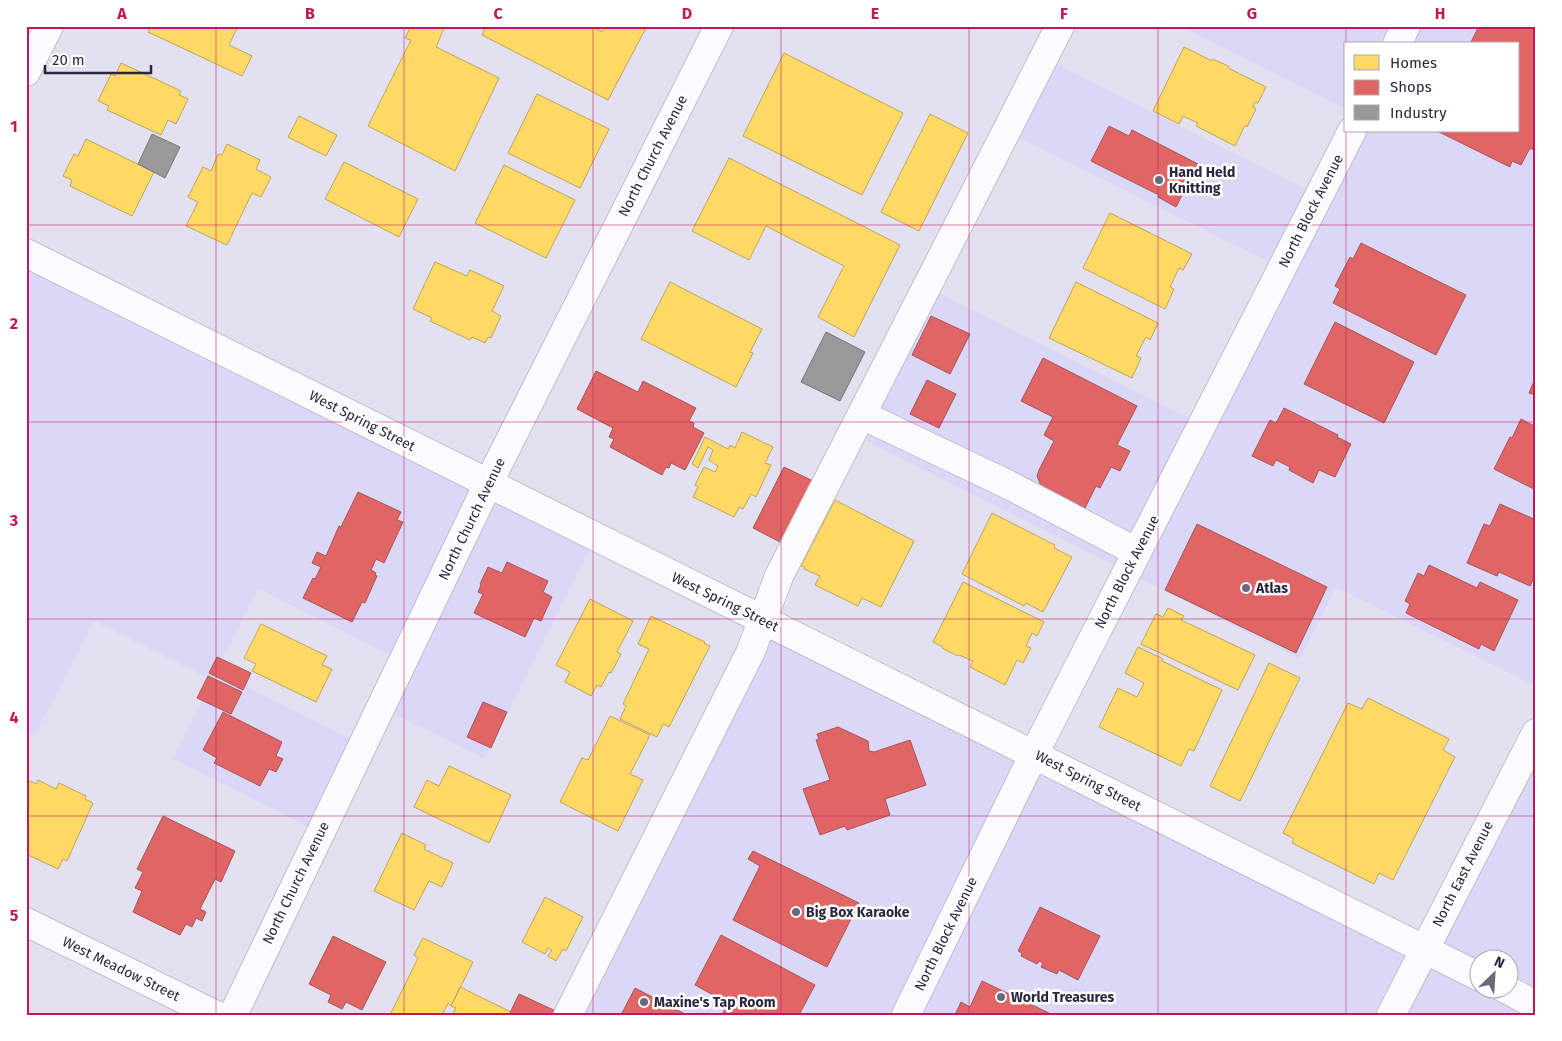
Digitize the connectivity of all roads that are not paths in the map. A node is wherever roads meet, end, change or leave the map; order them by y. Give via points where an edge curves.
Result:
1 (49, 26) edge
2 (719, 26) edge
3 (1060, 26) edge
4 (1406, 26) edge
5 (1398, 42) edge
6 (26, 72) edge
7 (1351, 132) edge
8 (26, 253) edge
9 (862, 414) junction
10 (488, 484) junction
11 (1137, 552) junction
12 (762, 620) junction
13 (1536, 733) edge
14 (1034, 754) junction
15 (26, 922) edge
16 (1424, 949) junction
17 (1470, 971) edge
18 (1520, 996) edge
19 (1536, 1004) edge
20 (216, 1015) edge
21 (233, 1015) edge
22 (568, 1015) edge
23 (906, 1015) edge
24 (1392, 1015) edge

1 - 6 street
2 - 10 street, North Church Avenue
3 - 9 street
4 - 5 street
7 - 11 street, North Block Avenue
8 - 10 street, West Spring Street
9 - 11 street
9 - 12 street via 779,576
10 - 12 street, West Spring Street
10 - 21 street, North Church Avenue
11 - 14 street, North Block Avenue
12 - 14 street, West Spring Street
12 - 22 street via 751,651
13 - 16 street, North East Avenue
14 - 16 street, West Spring Street
14 - 23 street, North Block Avenue
15 - 20 street, West Meadow Street
16 - 17 street, West Spring Street
16 - 24 street, North East Avenue
18 - 19 street

